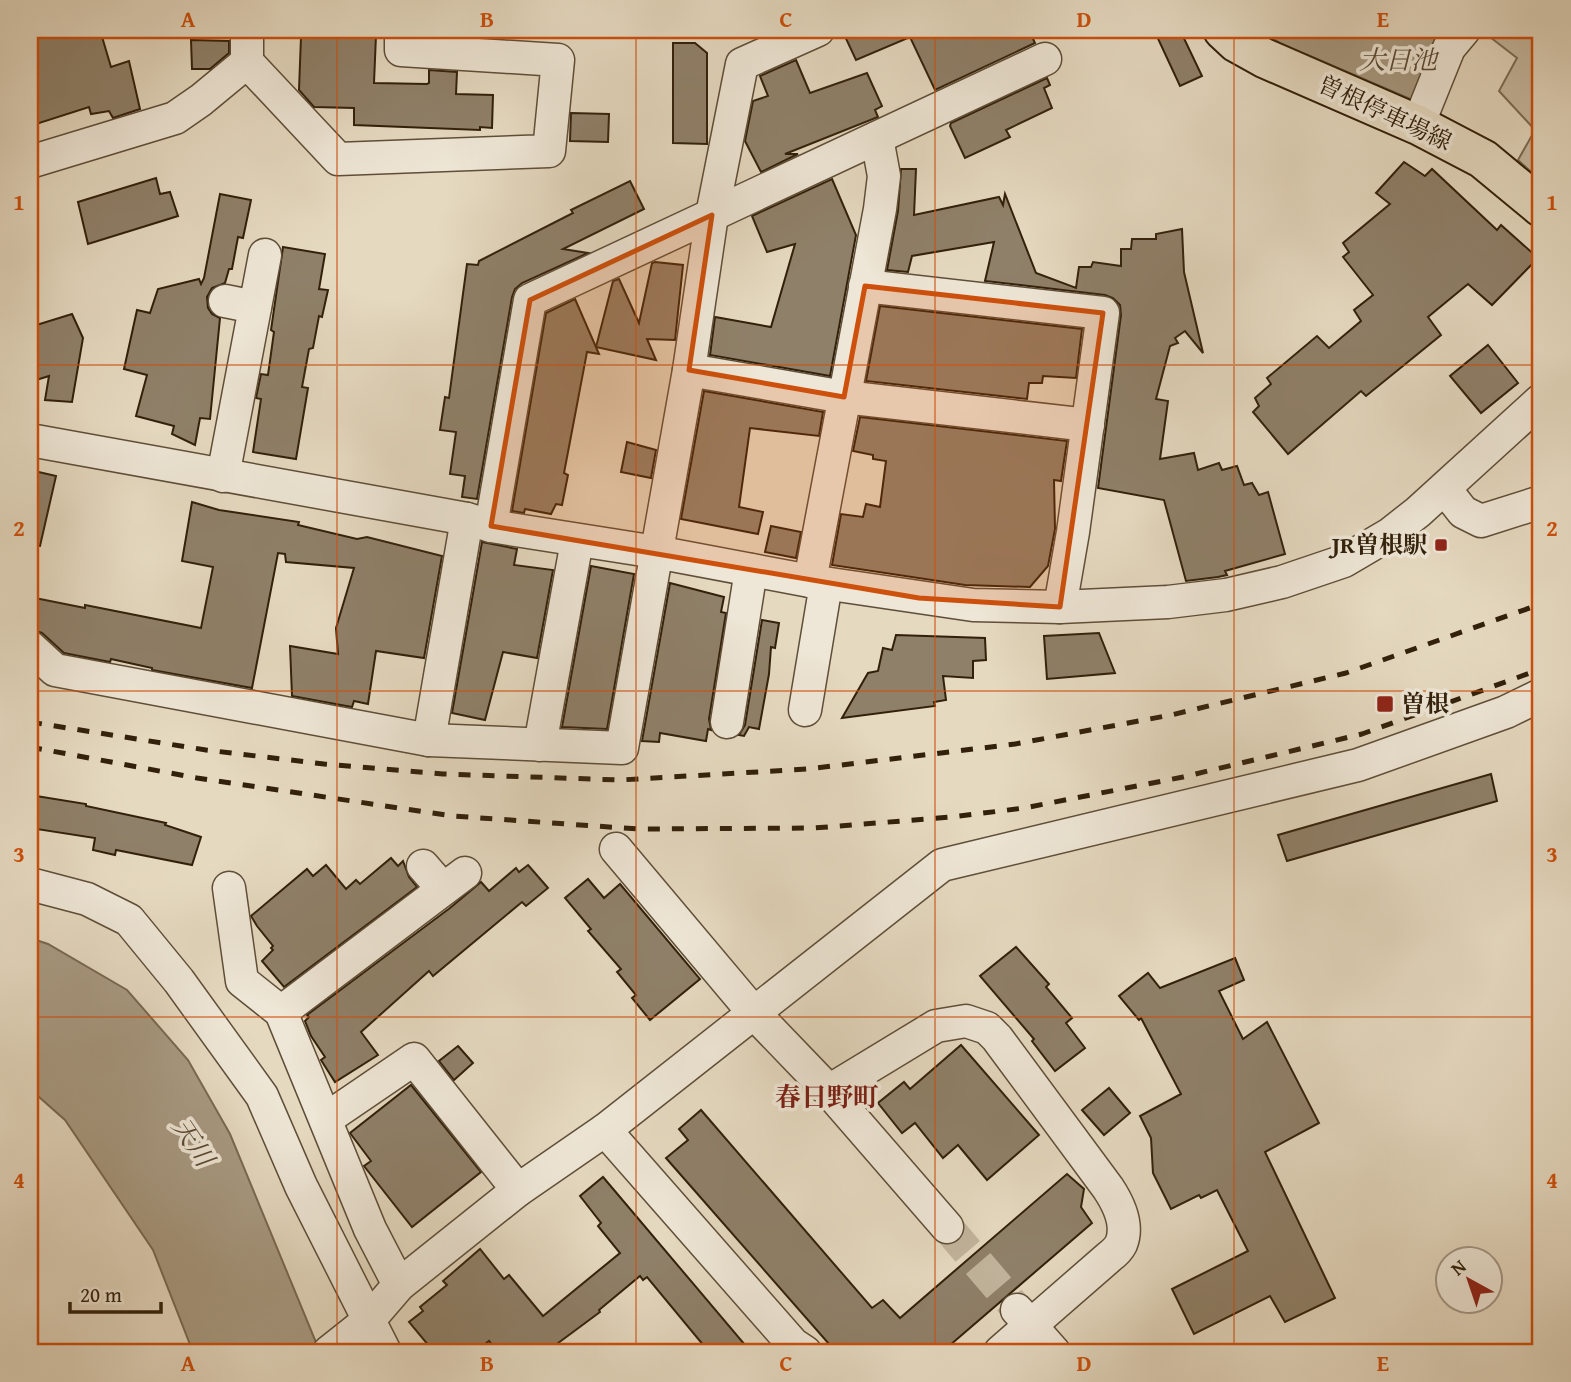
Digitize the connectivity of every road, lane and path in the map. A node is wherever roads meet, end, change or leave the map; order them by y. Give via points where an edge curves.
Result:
1 (247, 30) edge
2 (401, 30) edge
3 (818, 30) edge
4 (1223, 30) edge
5 (1464, 30) edge
6 (1045, 59) dead end
7 (247, 62) junction
8 (1418, 125) junction
9 (877, 138) junction
10 (30, 162) edge
11 (1541, 207) edge
12 (712, 215) junction
13 (265, 255) dead end
14 (865, 286) junction
15 (225, 301) dead end
16 (255, 307) junction
17 (689, 370) junction
18 (844, 397) junction
19 (1541, 400) edge
20 (1088, 425) junction
21 (30, 440) edge
22 (223, 476) junction
23 (1445, 489) junction
24 (1541, 502) edge
25 (479, 522) junction
26 (577, 541) junction
27 (656, 552) junction
28 (751, 570) junction
29 (818, 583) junction
30 (1060, 607) junction
31 (30, 647) edge
32 (1541, 695) edge
33 (805, 710) dead end
34 (727, 722) dead end
35 (429, 740) junction
36 (540, 745) junction
37 (616, 849) dead end
38 (444, 876) dead end
39 (30, 884) edge
40 (229, 888) dead end
41 (281, 1012) junction
42 (754, 1013) junction
43 (830, 1091) junction
44 (326, 1119) junction
45 (605, 1130) junction
46 (518, 1190) junction
47 (947, 1227) tunnel mouth
48 (399, 1285) junction
49 (1023, 1317) junction
50 (368, 1321) junction
51 (336, 1346) edge
52 (385, 1352) edge
53 (805, 1352) edge
54 (1000, 1352) edge
55 (1054, 1352) edge

1 - 7 street
2 - 7 street via 401,50 558,60 549,150 338,159
3 - 12 street via 743,64
4 - 8 main road, 曽根停車場線 via 1264,58
5 - 8 street via 1449,48
6 - 9 street
7 - 10 street via 175,118
8 - 11 main road, 曽根停車場線 via 1483,159
9 - 12 street
9 - 14 street via 884,176
12 - 17 street
12 - 25 street via 530,300
13 - 16 street
14 - 18 street
14 - 20 street via 1103,313
15 - 16 street
16 - 22 street
17 - 18 street
17 - 27 street
18 - 20 street
18 - 29 street
19 - 23 street
20 - 30 street
21 - 22 street
22 - 25 street
23 - 24 street via 1463,512 1480,521
23 - 30 street via 1390,534 1344,561 1282,582 1168,602
25 - 26 street
25 - 35 street
26 - 27 street
26 - 36 street
27 - 28 street
27 - 36 street via 622,748
28 - 29 street
28 - 34 street
29 - 30 street via 973,605
29 - 33 street
31 - 35 street via 55,670
32 - 42 street via 1359,765 942,865
35 - 36 street
37 - 42 street
38 - 41 street
39 - 50 street via 87,899 129,920 179,981 262,1096
40 - 41 street via 242,981
41 - 44 street
42 - 43 street
42 - 45 street
43 - 47 street
43 - 49 street via 936,1026 966,1021 988,1028 998,1038 1108,1188 1123,1223 1121,1244 1110,1257
44 - 46 street via 414,1059
44 - 48 street via 370,1229
45 - 46 street
45 - 53 street via 793,1344
46 - 48 street
48 - 50 street
49 - 54 street
49 - 55 street
50 - 51 street
50 - 52 street

